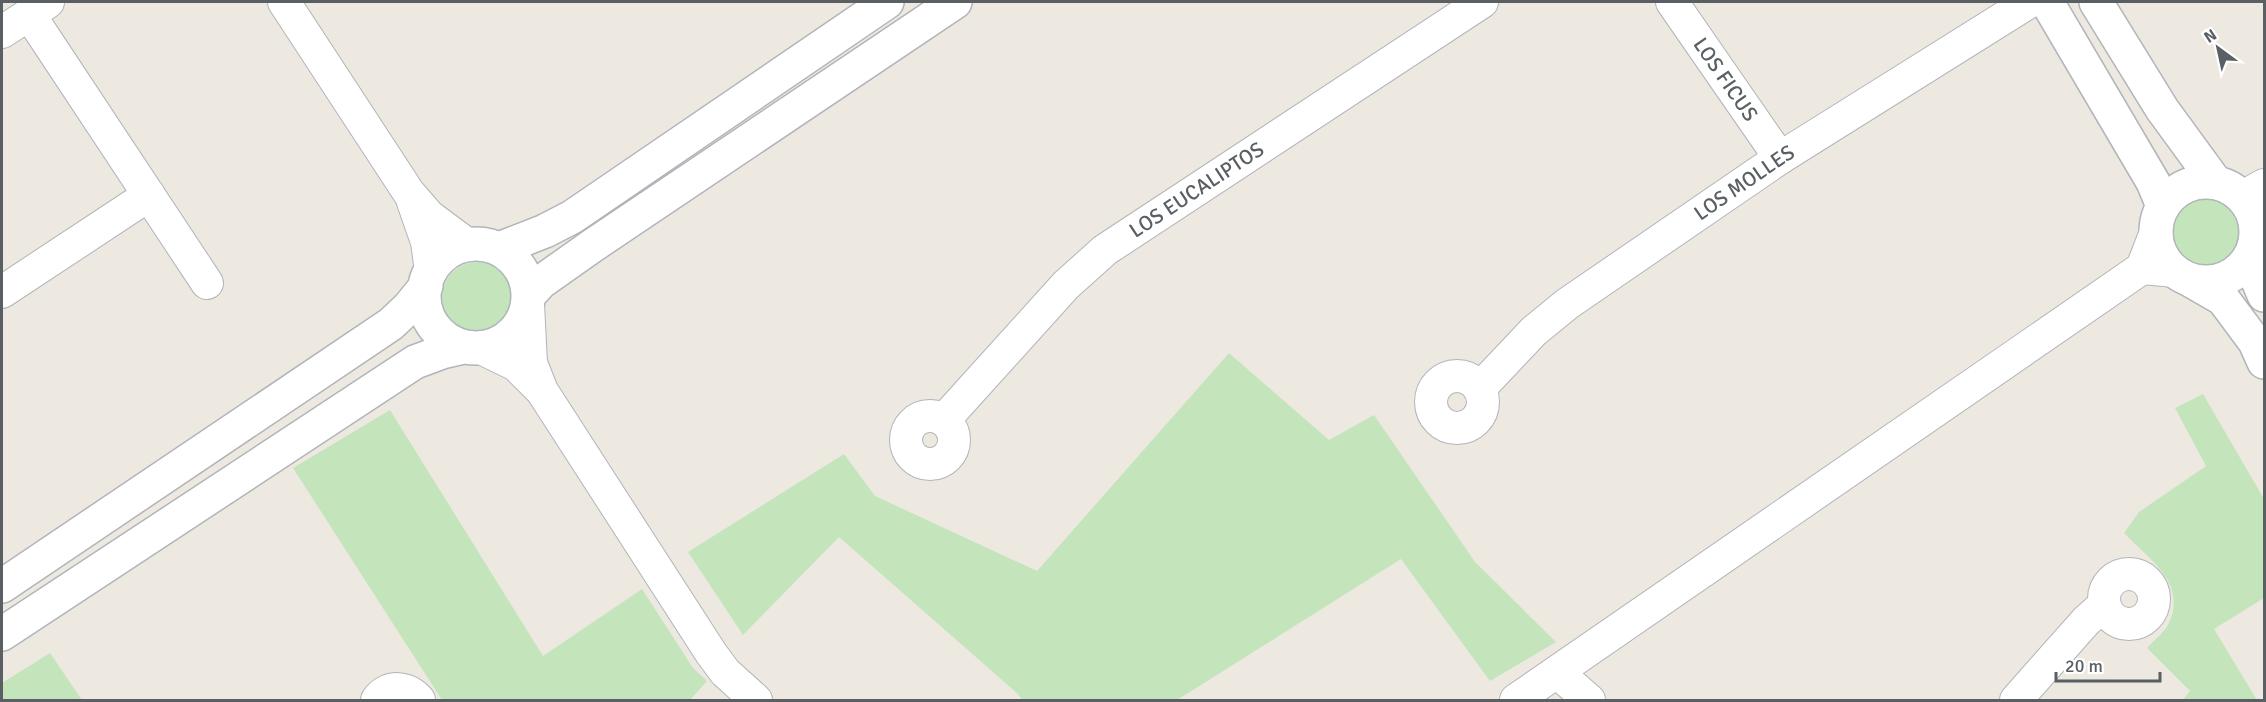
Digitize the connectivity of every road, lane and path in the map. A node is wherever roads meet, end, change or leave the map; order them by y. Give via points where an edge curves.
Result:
1 (285, 2) edge
2 (888, 2) edge
3 (954, 2) edge
4 (1482, 2) edge
5 (1671, 2) edge
6 (2029, 2) edge
7 (2047, 2) edge
8 (2096, 2) edge
9 (38, 8) edge
10 (2, 32) edge
11 (1780, 158) junction
12 (2241, 188) edge
13 (409, 193) junction
14 (149, 195) junction
15 (2160, 219) junction
16 (483, 247) junction
17 (2249, 258) junction
18 (2142, 268) junction
19 (2182, 275) junction
20 (428, 278) junction
21 (207, 284) dead end
22 (2, 292) edge
23 (2265, 295) edge
24 (528, 300) junction
25 (2261, 347) edge
26 (472, 348) junction
27 (1479, 388) dead end
28 (542, 391) junction
29 (945, 420) dead end
30 (2, 586) edge
31 (2104, 605) dead end
32 (2, 633) edge
33 (1558, 673) junction
34 (377, 700) edge
35 (419, 700) edge
36 (756, 700) edge
37 (1516, 700) edge
38 (1589, 700) edge
39 (2016, 700) edge

1 - 13 street
2 - 16 street via 572,217 545,231
3 - 24 street via 592,246 541,282
4 - 29 street, LOS EUCALIPTOS via 1105,250 1066,285
5 - 11 street, LOS FICUS
6 - 11 street, LOS MOLLES
7 - 15 street via 2153,182
8 - 12 street via 2162,109
9 - 10 street
9 - 14 street
11 - 27 street, LOS MOLLES via 1568,304 1534,331
12 - 15 street via 2200,182 2186,186 2173,195
12 - 17 street via 2256,227
13 - 16 street via 429,216
13 - 20 street via 427,242
14 - 21 street
14 - 22 street
15 - 18 street
15 - 19 street via 2158,247 2165,261
16 - 20 street via 453,250 440,259
16 - 24 street via 512,258 522,271
17 - 19 street via 2223,279 2206,282
17 - 23 street
18 - 19 street
18 - 33 street
19 - 25 street via 2223,299
20 - 26 street via 424,300 435,328 447,340
20 - 30 street via 409,307 391,324
24 - 26 street via 522,321 512,334 498,344
24 - 28 street via 531,363
26 - 28 street via 516,365
26 - 32 street via 442,352 415,362
28 - 36 street via 711,653 725,672
31 - 39 street
33 - 37 street
33 - 38 street
34 - 35 street via 391,690 401,689

